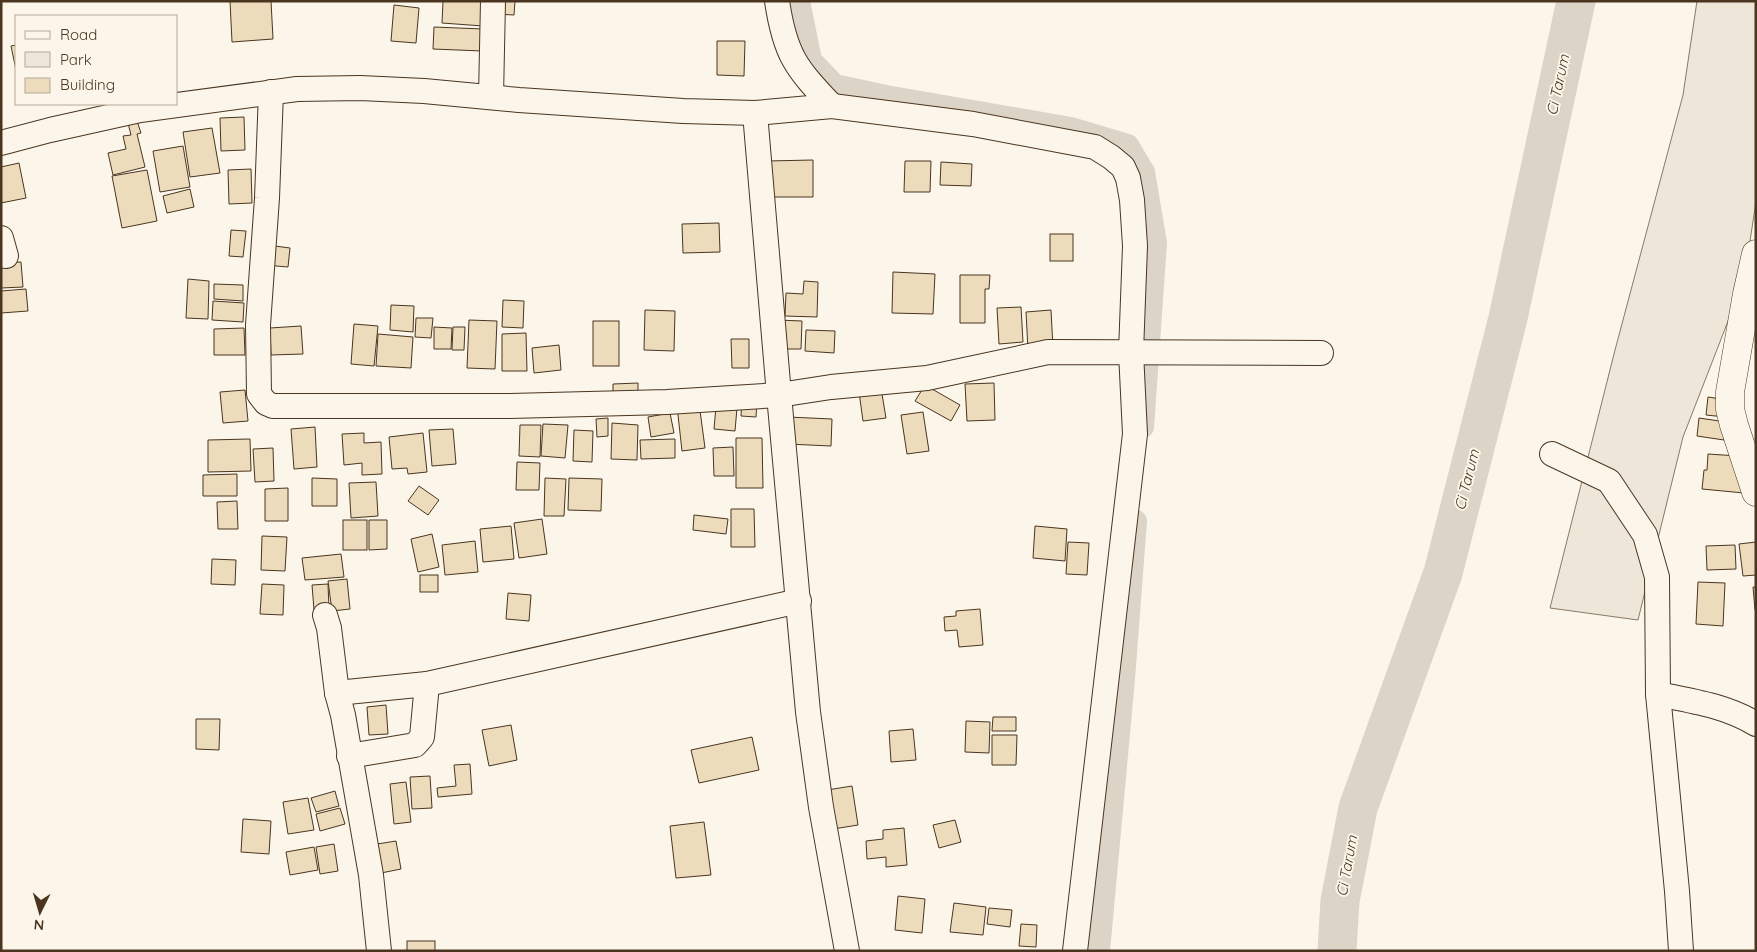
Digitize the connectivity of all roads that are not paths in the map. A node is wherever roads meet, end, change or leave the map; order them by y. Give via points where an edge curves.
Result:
1 (493, 1) edge
2 (777, 1) edge
3 (271, 92) junction
4 (491, 98) junction
5 (176, 105) edge
6 (178, 105) edge
7 (832, 106) junction
8 (755, 113) junction
9 (1, 143) edge
10 (1756, 254) edge
11 (1132, 352) junction
12 (1321, 353) dead end
13 (778, 395) junction
14 (1552, 454) dead end
15 (1756, 492) edge
16 (799, 601) junction
17 (325, 615) dead end
18 (427, 684) junction
19 (337, 693) junction
20 (1658, 694) junction
21 (1756, 724) edge
22 (349, 756) junction
23 (379, 951) edge
24 (847, 951) edge
25 (1075, 951) edge
26 (1681, 951) edge

1 - 4 street
2 - 7 street via 780,26 795,63
3 - 4 street via 360,88 424,90
3 - 6 street
3 - 13 street via 258,326 259,394 266,403 273,406 510,406
4 - 8 street
5 - 9 street via 140,110
7 - 8 street
7 - 11 street via 973,124 1095,148 1111,157 1128,178 1134,221
8 - 13 street
10 - 15 main road via 1730,392 1734,425
11 - 12 street
11 - 13 street via 1048,352 927,378 831,386
11 - 25 street via 1135,434
13 - 16 street
14 - 20 street via 1609,482 1645,535 1657,577
16 - 18 street
16 - 24 street via 813,756
17 - 19 street
18 - 19 street
18 - 22 street via 422,737 415,745
19 - 22 street
20 - 21 street via 1724,708
20 - 26 street
22 - 23 street via 371,875

